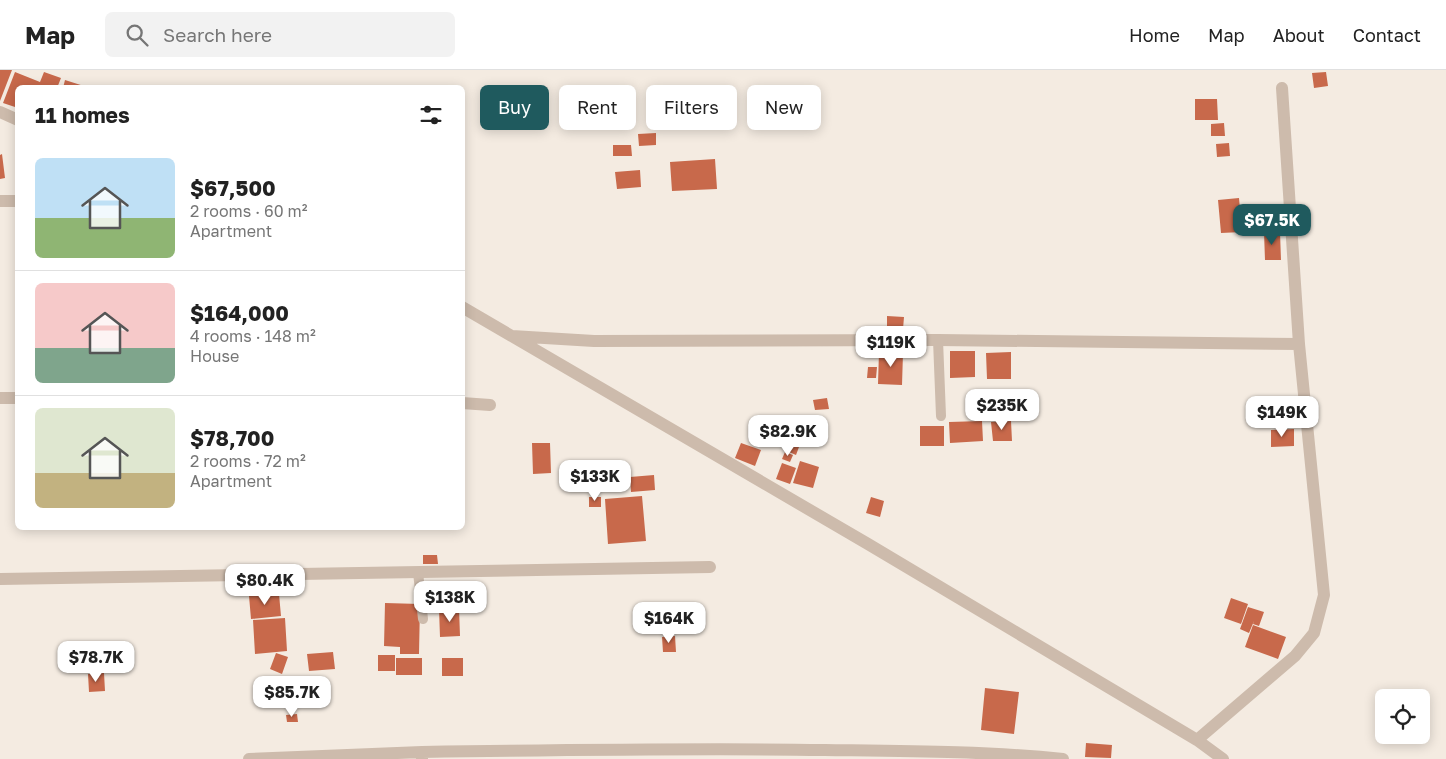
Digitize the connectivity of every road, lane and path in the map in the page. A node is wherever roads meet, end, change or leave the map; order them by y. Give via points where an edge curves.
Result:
1 (1282, 88) dead end
2 (0, 112) edge
3 (15, 119) edge
4 (0, 201) edge
5 (15, 201) edge
6 (465, 309) edge
7 (512, 336) junction
8 (938, 340) junction
9 (1299, 344) junction
10 (0, 398) edge
11 (15, 398) edge
12 (465, 403) edge
13 (490, 405) dead end
14 (941, 416) dead end
15 (710, 567) dead end
16 (418, 572) junction
17 (0, 579) edge
18 (423, 619) dead end
19 (1197, 740) junction
20 (422, 755) edge
21 (249, 759) edge
22 (1062, 759) edge
23 (1223, 759) edge

1 - 9 street
2 - 3 street
4 - 5 street
6 - 7 street
7 - 8 street via 594,341
7 - 19 street
8 - 9 street
8 - 14 lane
9 - 19 street via 1324,595 1314,633 1295,656
10 - 11 street
12 - 13 street
15 - 16 street
16 - 17 street
16 - 18 lane
19 - 23 street
20 - 21 street
20 - 22 street via 720,749 945,752

